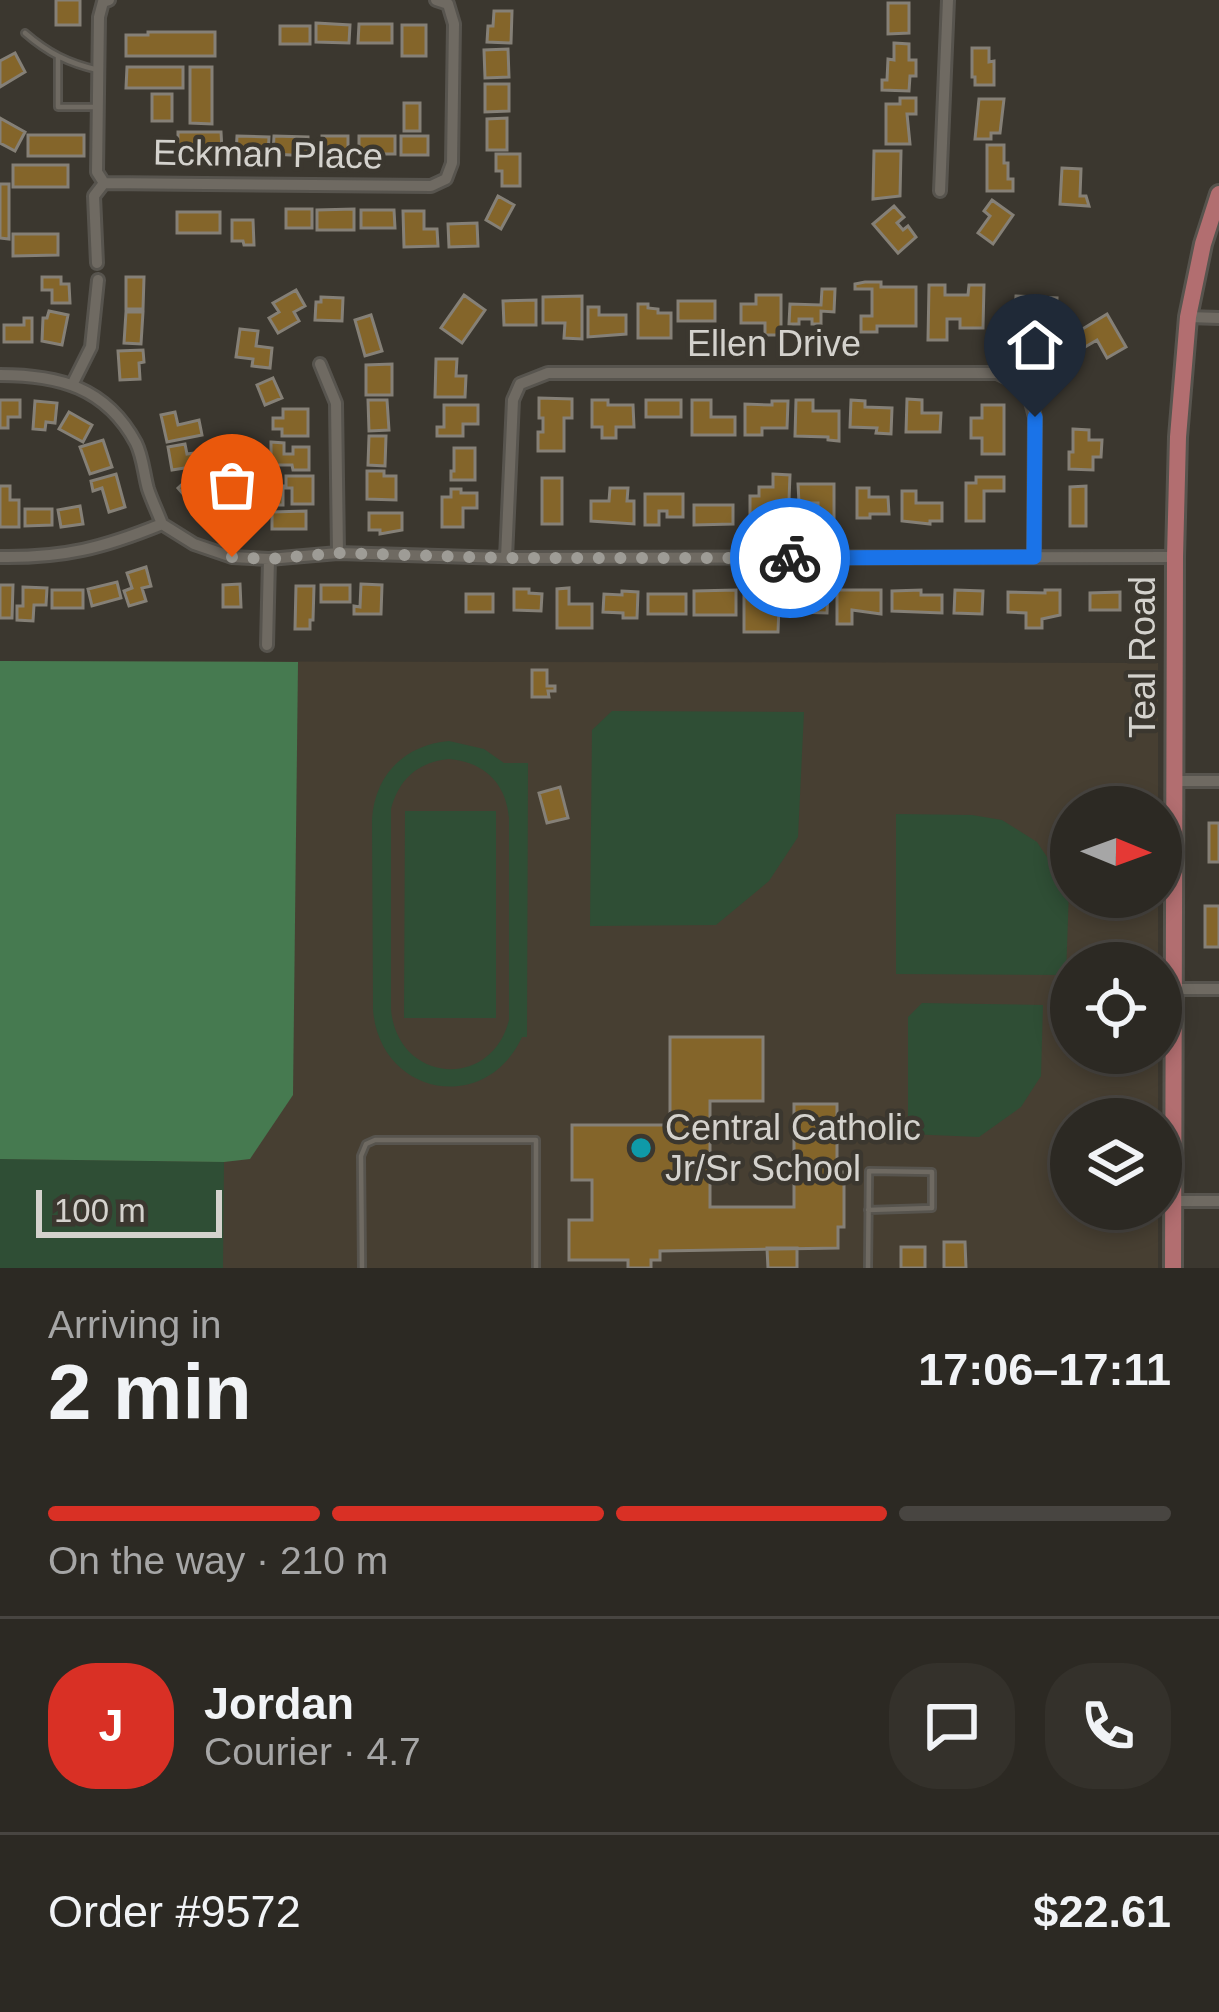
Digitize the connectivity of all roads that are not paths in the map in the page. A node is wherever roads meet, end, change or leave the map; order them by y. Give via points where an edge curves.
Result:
1 (948, 0) edge
2 (106, 1) edge
3 (442, 2) edge
4 (25, 33) dead end
5 (58, 58) junction
6 (98, 70) junction
7 (98, 107) junction
8 (104, 183) junction
9 (940, 191) dead end
10 (1219, 194) edge
11 (98, 263) dead end
12 (98, 280) dead end
13 (1188, 317) junction
14 (1219, 318) edge
15 (320, 364) dead end
16 (0, 375) edge
17 (73, 383) junction
18 (162, 524) junction
19 (338, 553) junction
20 (0, 557) edge
21 (1034, 557) junction
22 (1175, 557) junction
23 (506, 558) junction
24 (269, 559) junction
25 (267, 645) dead end
26 (1174, 781) junction
27 (1219, 781) edge
28 (1173, 942) edge
29 (1182, 989) edge
30 (1219, 989) edge
31 (1182, 1201) edge
32 (1219, 1201) edge
33 (868, 1210) junction
34 (1173, 1230) edge
35 (362, 1268) edge
36 (536, 1268) edge
37 (868, 1268) edge
38 (1173, 1268) edge

1 - 9 street
2 - 6 street
3 - 8 street, Eckman Place via 454,24 446,179 430,186
4 - 5 lane
5 - 6 lane
5 - 7 lane via 58,107
6 - 7 street
7 - 8 street
8 - 11 street, Eckman Place via 94,196
10 - 13 main road, Teal Road
12 - 17 street via 92,347
13 - 14 street
13 - 22 main road, Teal Road
15 - 19 street via 336,403
16 - 17 street
17 - 18 street via 110,410 136,444
18 - 20 street via 46,558
18 - 24 street via 232,557
19 - 23 street
19 - 24 street
21 - 22 street
21 - 23 street
21 - 23 street, Ellen Drive via 1035,417 1027,387 997,373 548,373 520,384 513,400
22 - 26 main road, Teal Road
24 - 25 street
26 - 27 street
26 - 28 main road, Teal Road
29 - 30 street
31 - 32 street
33 - 33 lane via 869,1171 932,1172 932,1208
33 - 37 lane
34 - 38 main road, Teal Road
35 - 36 lane via 366,1144 536,1139

